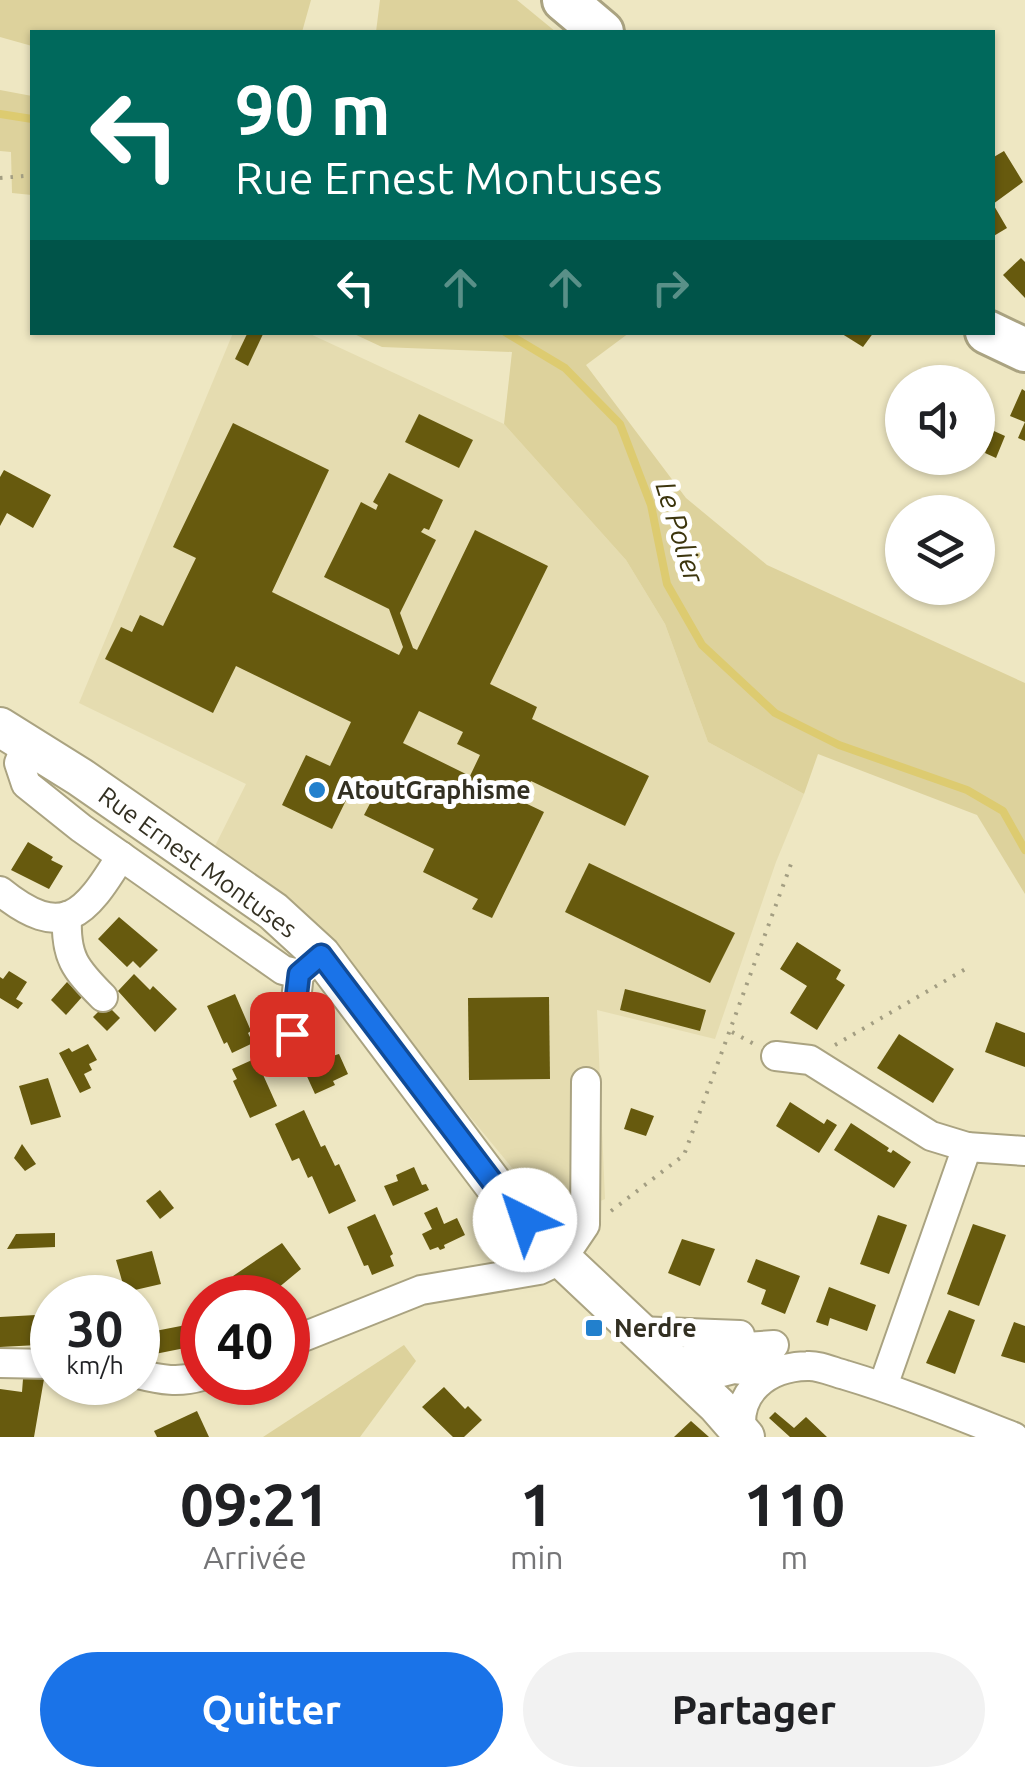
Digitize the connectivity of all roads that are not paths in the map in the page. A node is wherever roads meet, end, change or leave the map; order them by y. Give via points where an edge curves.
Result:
1 (564, 0) edge
2 (600, 30) edge
3 (993, 335) edge
4 (1025, 350) edge
5 (14, 735) edge
6 (121, 856) junction
7 (0, 890) edge
8 (13, 911) edge
9 (67, 916) junction
10 (310, 964) junction
11 (103, 997) dead end
12 (292, 1034) dead end
13 (776, 1056) dead end
14 (586, 1082) dead end
15 (967, 1147) junction
16 (1025, 1151) edge
17 (562, 1259) junction
18 (637, 1331) junction
19 (310, 1333) edge
20 (773, 1359) junction
21 (0, 1363) edge
22 (30, 1364) edge
23 (691, 1380) junction
24 (883, 1386) junction
25 (744, 1435) edge
26 (1014, 1437) edge

1 - 2 main road
3 - 4 main road
5 - 6 street via 26,784
5 - 10 street, Rue Ernest Montuses via 274,911
6 - 9 street, Rue Ernest Montuses via 96,896
6 - 10 street via 282,970
7 - 8 street
8 - 9 street
9 - 11 street via 66,942 76,970
10 - 12 street, Rue Ernest Montuses
10 - 17 street, Rue Ernest Montuses
13 - 15 street via 810,1060 931,1136
14 - 17 street via 585,1226
15 - 16 street
15 - 24 street
17 - 18 street, Rue Ernest Montuses
17 - 19 street via 538,1270 422,1290
18 - 20 street via 732,1334
18 - 23 street, Rue Ernest Montuses
20 - 23 street
20 - 24 street
20 - 25 street via 740,1408
21 - 22 street
23 - 25 street, Rue Ernest Montuses
24 - 26 street

